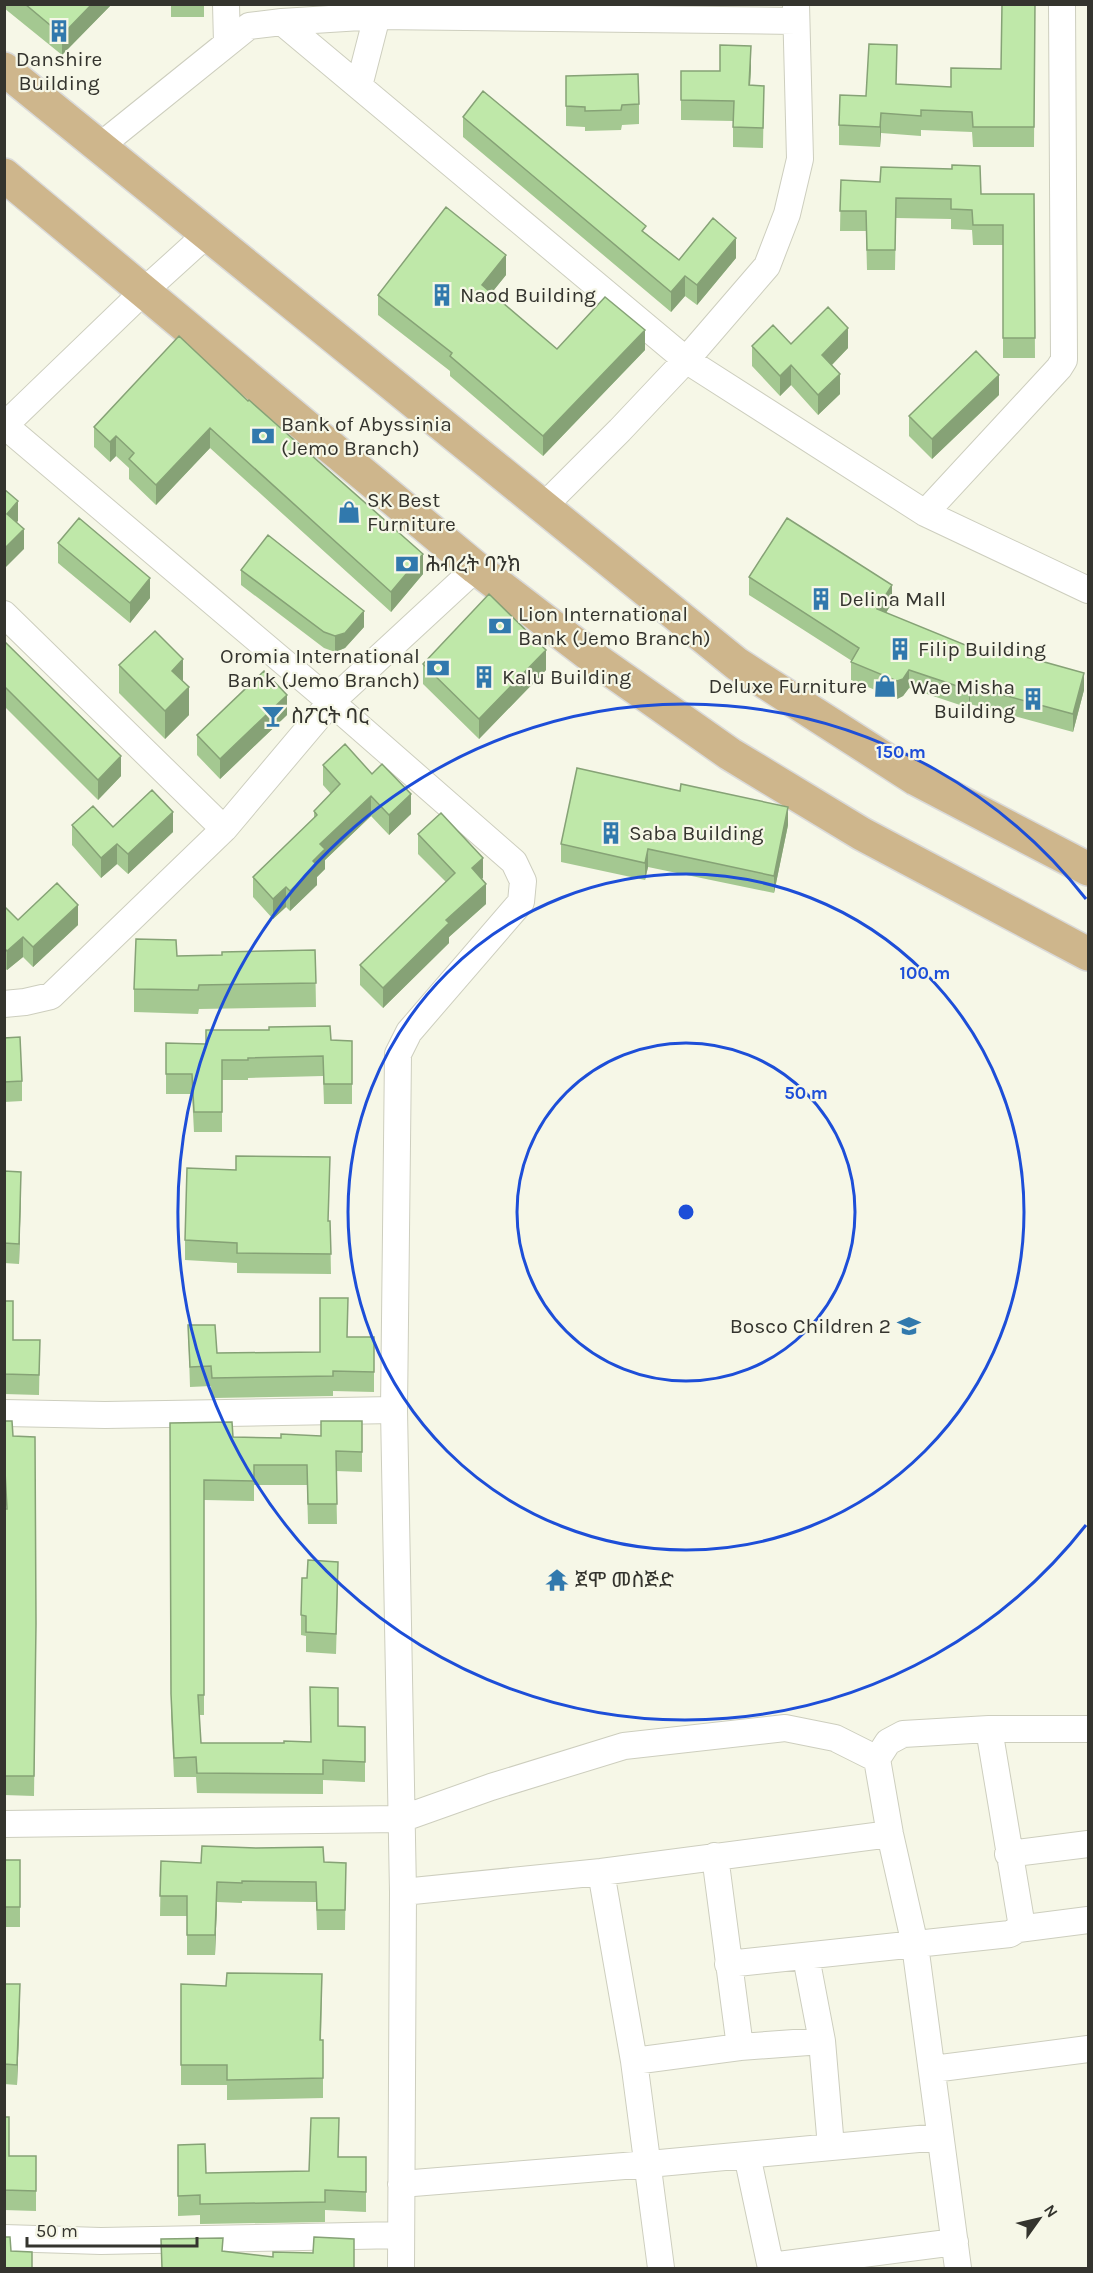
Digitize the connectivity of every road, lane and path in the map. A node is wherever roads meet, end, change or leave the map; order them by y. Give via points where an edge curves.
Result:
1 (226, 4) edge
2 (1062, 4) edge
3 (377, 10) edge
4 (796, 13) edge
5 (282, 22) junction
6 (227, 44) junction
7 (4, 69) edge
8 (359, 86) junction
9 (100, 146) junction
10 (4, 175) edge
11 (207, 234) junction
12 (144, 291) junction
13 (686, 360) junction
14 (5, 425) edge
15 (543, 507) junction
16 (925, 513) junction
17 (476, 568) junction
18 (1089, 590) edge
19 (4, 614) edge
20 (331, 702) junction
21 (224, 829) junction
22 (1089, 869) edge
23 (1089, 954) edge
24 (4, 1004) edge
25 (394, 1410) junction
26 (4, 1413) edge
27 (989, 1729) junction
28 (1089, 1729) edge
29 (877, 1759) junction
30 (401, 1819) junction
31 (4, 1824) edge
32 (890, 1834) junction
33 (1088, 1848) edge
34 (1008, 1854) junction
35 (714, 1856) junction
36 (601, 1872) junction
37 (403, 1892) junction
38 (1089, 1920) edge
39 (1018, 1929) junction
40 (915, 1945) junction
41 (807, 1957) junction
42 (728, 1964) junction
43 (822, 2041) junction
44 (740, 2047) junction
45 (1089, 2049) edge
46 (634, 2061) junction
47 (933, 2069) junction
48 (940, 2137) junction
49 (831, 2147) junction
50 (747, 2155) junction
51 (649, 2164) junction
52 (401, 2184) junction
53 (401, 2235) junction
54 (4, 2238) edge
55 (955, 2242) junction
56 (846, 2262) edge
57 (771, 2267) edge
58 (401, 2268) edge
59 (661, 2268) edge
60 (958, 2268) edge

1 - 6 street
2 - 16 street via 1064,360
3 - 4 street
3 - 5 street
3 - 8 street
4 - 13 street via 800,159 787,214 767,266
5 - 6 street via 249,26
5 - 8 street
6 - 9 street
7 - 9 main road
8 - 13 street
9 - 11 main road
10 - 12 main road
11 - 12 street
11 - 15 main road
12 - 14 street
12 - 17 main road
13 - 15 street
13 - 16 street
14 - 20 street
15 - 22 main road via 737,664 916,778
16 - 18 street
17 - 20 street
17 - 23 main road via 599,662 730,754 862,834
19 - 21 street
20 - 21 street
20 - 25 street via 514,862 523,881 521,902 409,1032 398,1054
21 - 24 street via 51,996
25 - 26 street
25 - 30 street
27 - 28 street
27 - 29 street via 903,1734 888,1742
27 - 34 street
29 - 30 street via 835,1738 785,1728 624,1746
29 - 32 street
30 - 31 street
30 - 37 street
32 - 35 street
32 - 40 street
33 - 34 street
34 - 39 street via 1021,1921
35 - 36 street
35 - 42 street
36 - 37 street
36 - 46 street
37 - 52 street
38 - 39 street
39 - 40 street via 1010,1934
40 - 41 street
40 - 47 street
41 - 42 street
41 - 43 street
42 - 44 street
43 - 44 street
43 - 49 street
44 - 46 street
45 - 47 street
46 - 51 street
47 - 48 street
48 - 49 street
48 - 55 street
49 - 50 street
50 - 51 street
50 - 57 street
51 - 52 street
51 - 59 street
52 - 53 street
53 - 54 street via 101,2241
53 - 58 street
55 - 56 street
55 - 60 street
56 - 57 street

